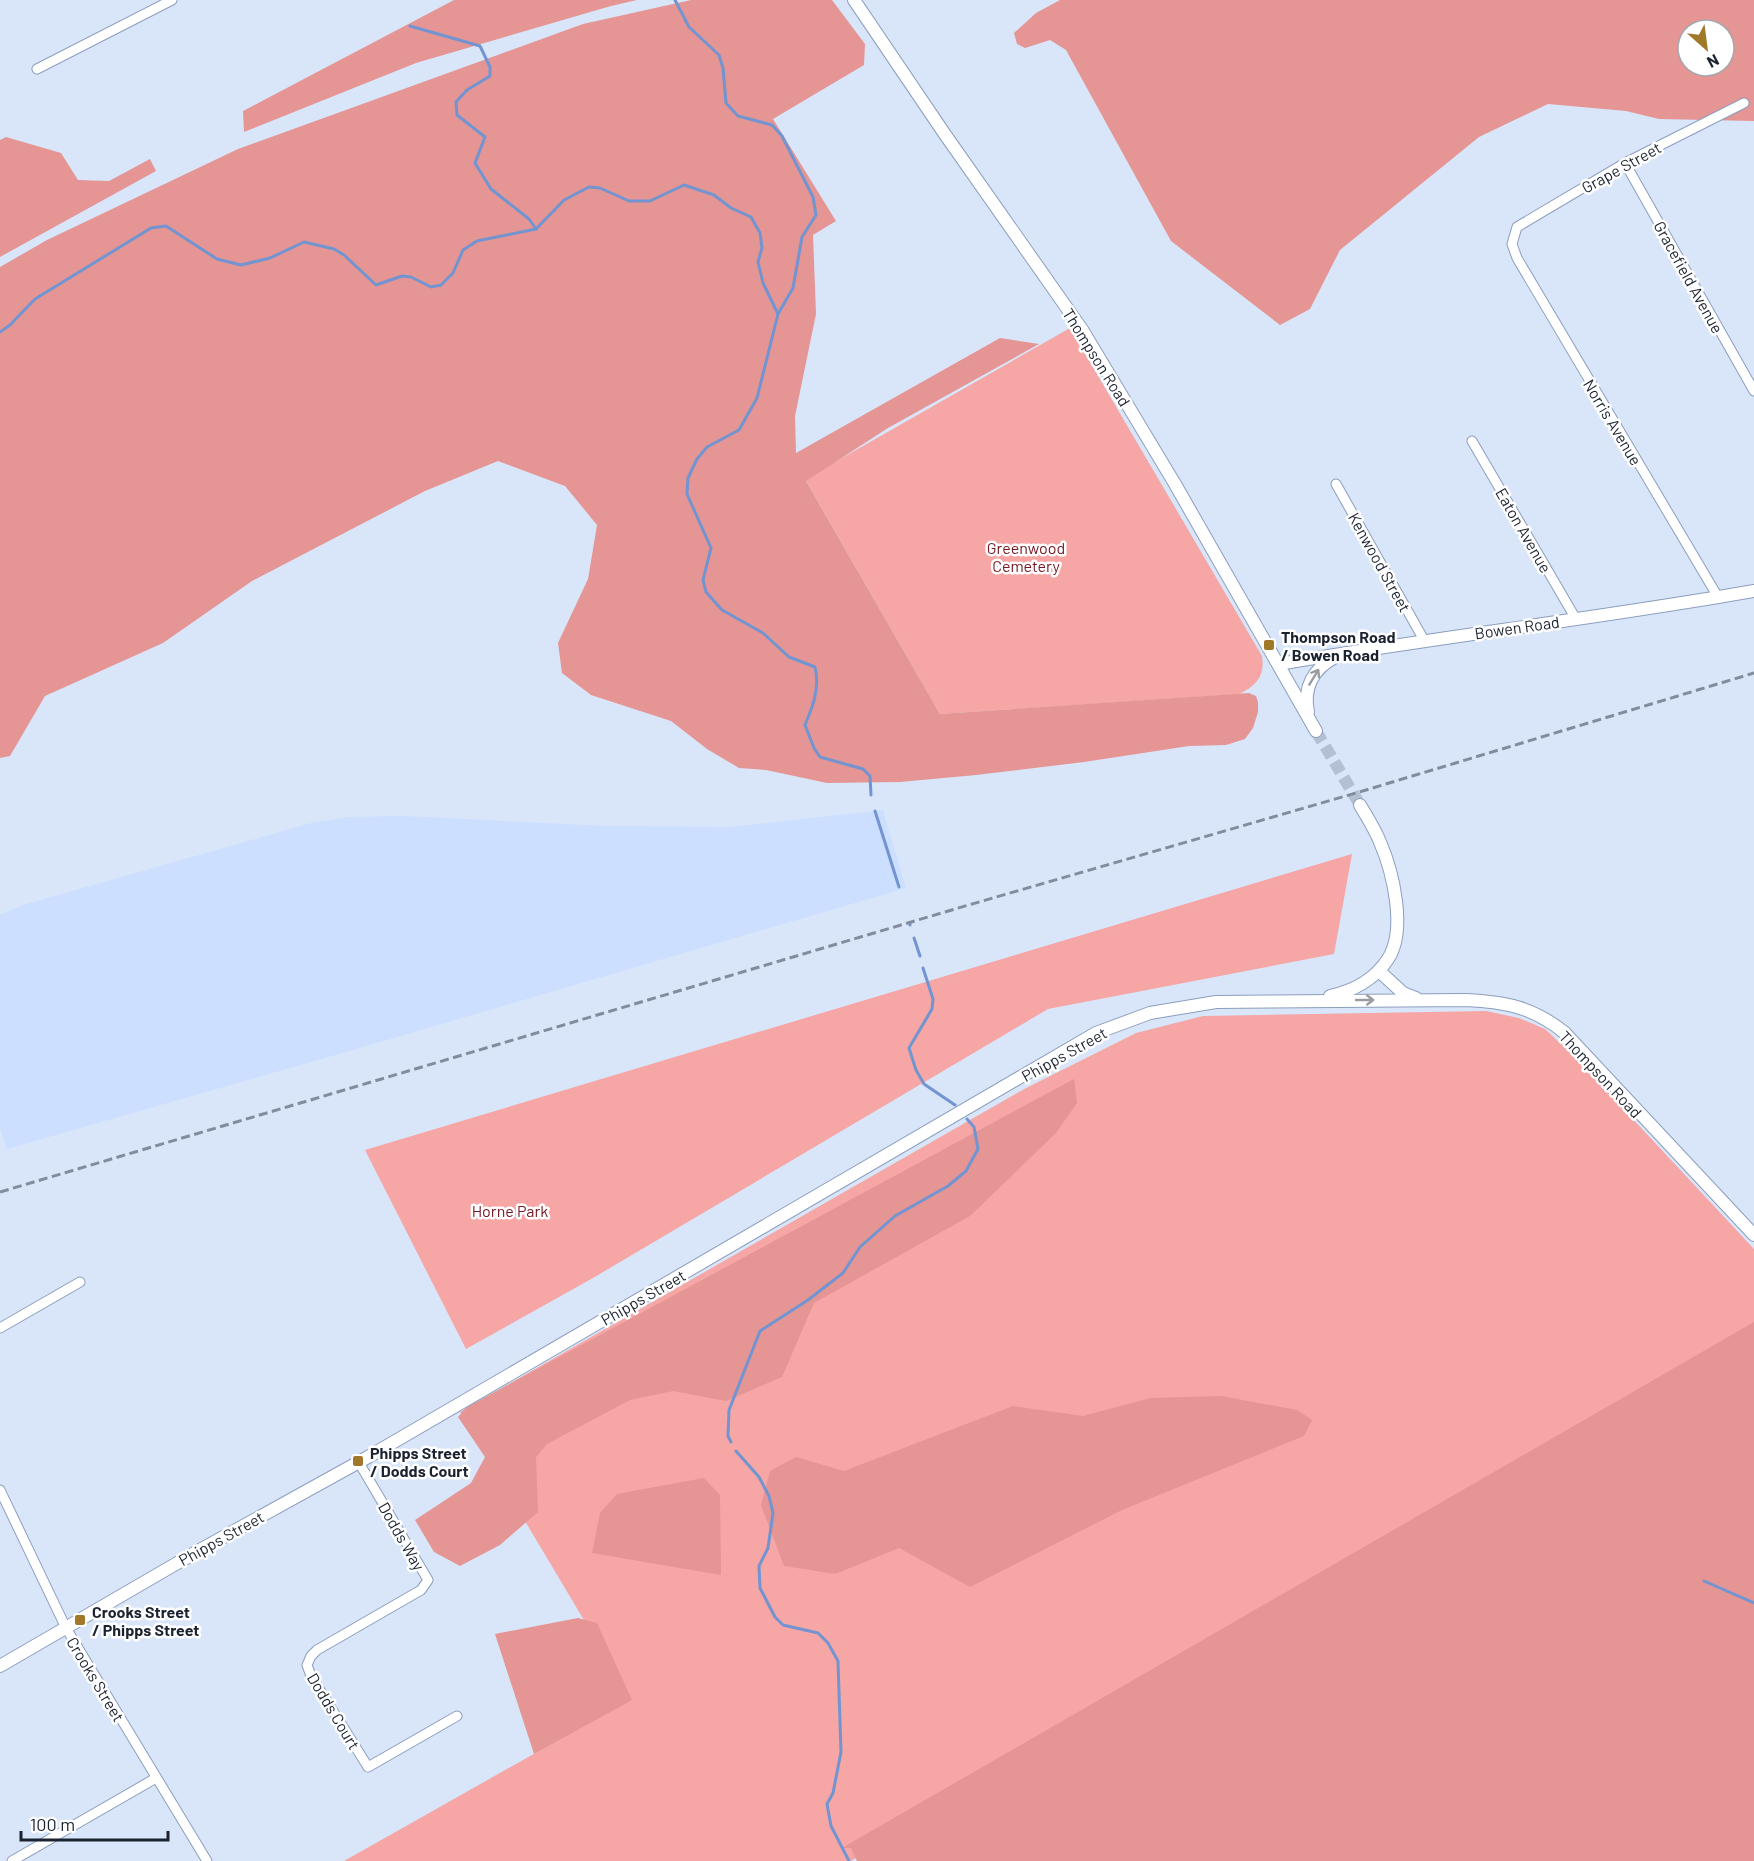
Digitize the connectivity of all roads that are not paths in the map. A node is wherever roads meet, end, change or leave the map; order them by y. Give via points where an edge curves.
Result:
1 (172, 0) edge
2 (854, 0) edge
3 (37, 69) dead end
4 (1744, 103) dead end
5 (1625, 163) junction
6 (1512, 244) joint
7 (1754, 392) edge
8 (1472, 441) dead end
9 (1336, 484) dead end
10 (1754, 591) edge
11 (1718, 597) junction
12 (1576, 619) junction
13 (1424, 640) junction
14 (1356, 651) junction
15 (1279, 664) junction
16 (1360, 805) tunnel mouth
17 (1380, 971) junction
18 (1309, 1000) junction
19 (1422, 1000) junction
20 (1754, 1235) edge
21 (80, 1282) dead end
22 (0, 1328) edge
23 (358, 1461) junction
24 (0, 1490) edge
25 (2, 1501) edge
26 (428, 1580) joint
27 (66, 1628) junction
28 (0, 1666) edge
29 (457, 1716) dead end
30 (156, 1778) junction
31 (12, 1861) edge
32 (207, 1861) edge

1 - 3 street
2 - 15 main road, Thompson Road via 1083,331
4 - 5 street, Grape Street
5 - 6 street, Grape Street via 1518,227
5 - 7 street, Gracefield Avenue
6 - 11 street, Norris Avenue
8 - 12 street, Eaton Avenue
9 - 13 street, Kenwood Street
10 - 11 main road, Bowen Road
11 - 12 main road, Bowen Road
12 - 13 main road, Bowen Road
13 - 14 main road, Bowen Road
14 - 15 main road, Bowen Road
15 -> 14 main road, Thompson Road via 1315,728 1306,705 1311,678 1333,658
16 - 17 main road via 1384,852 1396,900 1394,940
17 - 18 main road via 1343,993
17 - 19 main road, Thompson Road via 1403,993
18 -> 19 main road
18 - 23 main road, Phipps Street via 1176,1007 1096,1033
19 - 20 main road, Thompson Road via 1500,1002 1549,1020
21 - 22 street
23 - 26 street, Dodds Way
23 - 27 main road, Phipps Street
24 - 25 street, Crooks Street
25 - 27 street, Crooks Street
26 - 29 street, Dodds Court via 421,1590 317,1650 307,1665 368,1767
27 - 28 main road, Phipps Street
27 - 30 street, Crooks Street
30 - 31 street
30 - 32 street, Crooks Street

